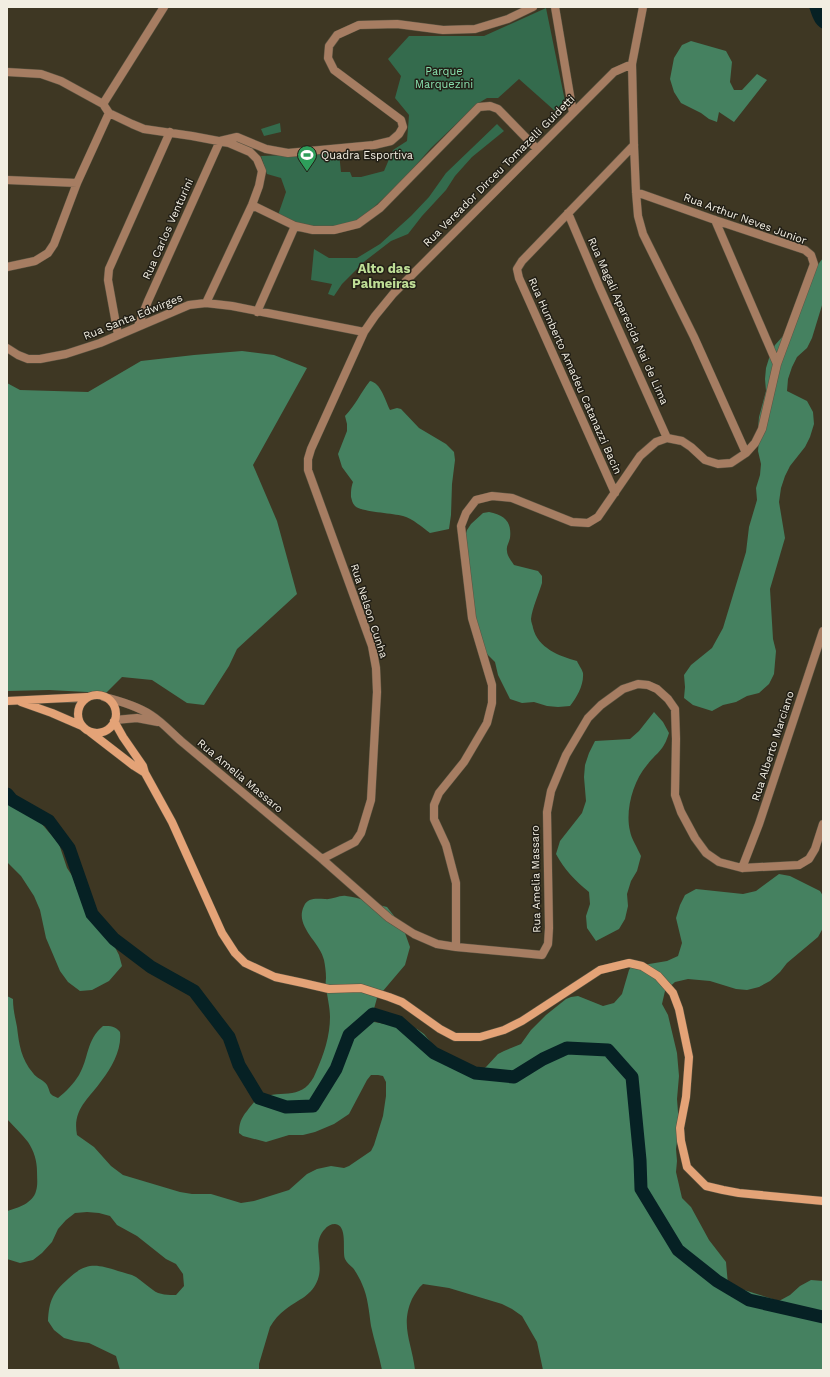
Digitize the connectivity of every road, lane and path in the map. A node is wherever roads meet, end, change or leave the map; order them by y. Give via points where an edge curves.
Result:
1 (164, 7) edge
2 (532, 7) edge
3 (555, 7) edge
4 (643, 7) edge
5 (632, 64) junction
6 (7, 72) edge
7 (103, 104) junction
8 (109, 113) junction
9 (573, 113) junction
10 (170, 132) junction
11 (220, 142) junction
12 (634, 145) junction
13 (537, 149) junction
14 (7, 180) edge
15 (77, 183) junction
16 (636, 192) junction
17 (252, 205) junction
18 (568, 213) junction
19 (715, 220) junction
20 (295, 226) junction
21 (7, 267) edge
22 (206, 303) junction
23 (257, 312) junction
24 (138, 326) junction
25 (364, 332) junction
26 (118, 335) junction
27 (7, 348) edge
28 (777, 364) junction
29 (668, 438) junction
30 (311, 449) joint
31 (746, 453) junction
32 (616, 493) junction
33 (823, 631) edge
34 (87, 697) junction
35 (104, 697) junction
36 (11, 700) edge
37 (114, 721) junction
38 (161, 723) junction
39 (84, 728) junction
40 (145, 773) junction
41 (823, 824) edge
42 (822, 834) edge
43 (322, 859) junction
44 (742, 868) junction
45 (456, 947) junction
46 (823, 1201) edge

1 - 7 street
2 - 11 street via 508,19 475,29 443,30 397,24 359,25 337,35 329,46 328,58 334,70 401,120 403,127 391,141 374,145 288,153 266,149 237,137
3 - 9 street
4 - 5 street
5 - 9 street, Rua Vereador Dirceu Tomazelli Guidetti via 614,72
5 - 12 street
6 - 7 street via 41,74 61,81
7 - 8 street
8 - 10 street via 144,129
8 - 15 street
9 - 13 street, Rua Vereador Dirceu Tomazelli Guidetti
10 - 11 street
10 - 26 street via 109,269 108,280
11 - 17 street via 250,152 257,159 262,171
11 - 24 street, Rua Carlos Venturini
12 - 16 street
12 - 18 street, Rua Humberto Amadeu Catanazzi Bacin
13 - 20 street via 498,110 490,106 479,107 380,208 358,224 334,230 313,230
13 - 25 street, Rua Vereador Dirceu Tomazelli Guidetti via 393,294
14 - 15 street
15 - 21 street via 54,244 48,253 36,261
16 - 19 street, Rua Arthur Neves Junior
16 - 31 street via 643,234 694,337
17 - 20 street
17 - 22 street
18 - 29 street, Rua Magali Aparecida Nai de Lima
18 - 32 street, Rua Humberto Amadeu Catanazzi Bacin via 517,269
19 - 28 street
19 - 28 street, Rua Arthur Neves Junior via 805,250 811,255 814,264
20 - 23 street
22 - 23 street, Rua Santa Edwirges
22 - 24 street, Rua Santa Edwirges via 189,305
23 - 25 street, Rua Santa Edwirges
24 - 26 street, Rua Santa Edwirges
25 - 30 street, Rua Vereador Dirceu Tomazelli Guidetti
26 - 27 street, Rua Santa Edwirges via 66,354 40,359 28,359
28 - 31 street, Rua Arthur Neves Junior via 762,429
29 - 31 street, Rua Arthur Neves Junior via 682,441 705,460 718,464 731,463
29 - 32 street via 656,442 640,456
30 - 43 street, Rua Nelson Cunha via 308,470 372,646 377,692 372,800 361,833 355,842
32 - 45 street via 598,517 588,523 572,522 512,498 492,496 476,500 466,513 461,526 472,618 492,685 492,703 487,722 472,749 434,805 434,820 446,846 456,883
33 - 44 street, Rua Alberto Marciano
34 - 35 street
34 - 36 street
34 - 39 street via 81,703 78,712 79,722
35 - 37 street via 114,705
35 - 38 street, Rua Amelia Massaro via 149,714
36 - 39 street via 52,713
37 - 38 street via 137,718
37 - 39 street via 108,729 99,733
37 - 40 street
38 - 43 street, Rua Amelia Massaro
39 - 40 street
40 - 46 street via 172,822 222,933 234,952 245,963 275,976 303,983 329,988 361,988 383,995 402,1002 455,1037 469,1038 504,1030 522,1021 600,970 629,963 642,966 658,976 673,993 679,1009 689,1057 686,1097 680,1128 687,1167 706,1186 739,1193
41 - 42 street
42 - 44 street via 809,859 799,865
43 - 45 street, Rua Amelia Massaro via 389,918 414,934 437,944
44 - 45 street, Rua Amelia Massaro via 719,862 706,853 680,812 675,795 675,709 657,689 638,684 623,689 588,718 566,755 551,791 547,812 549,928 548,944 542,955

